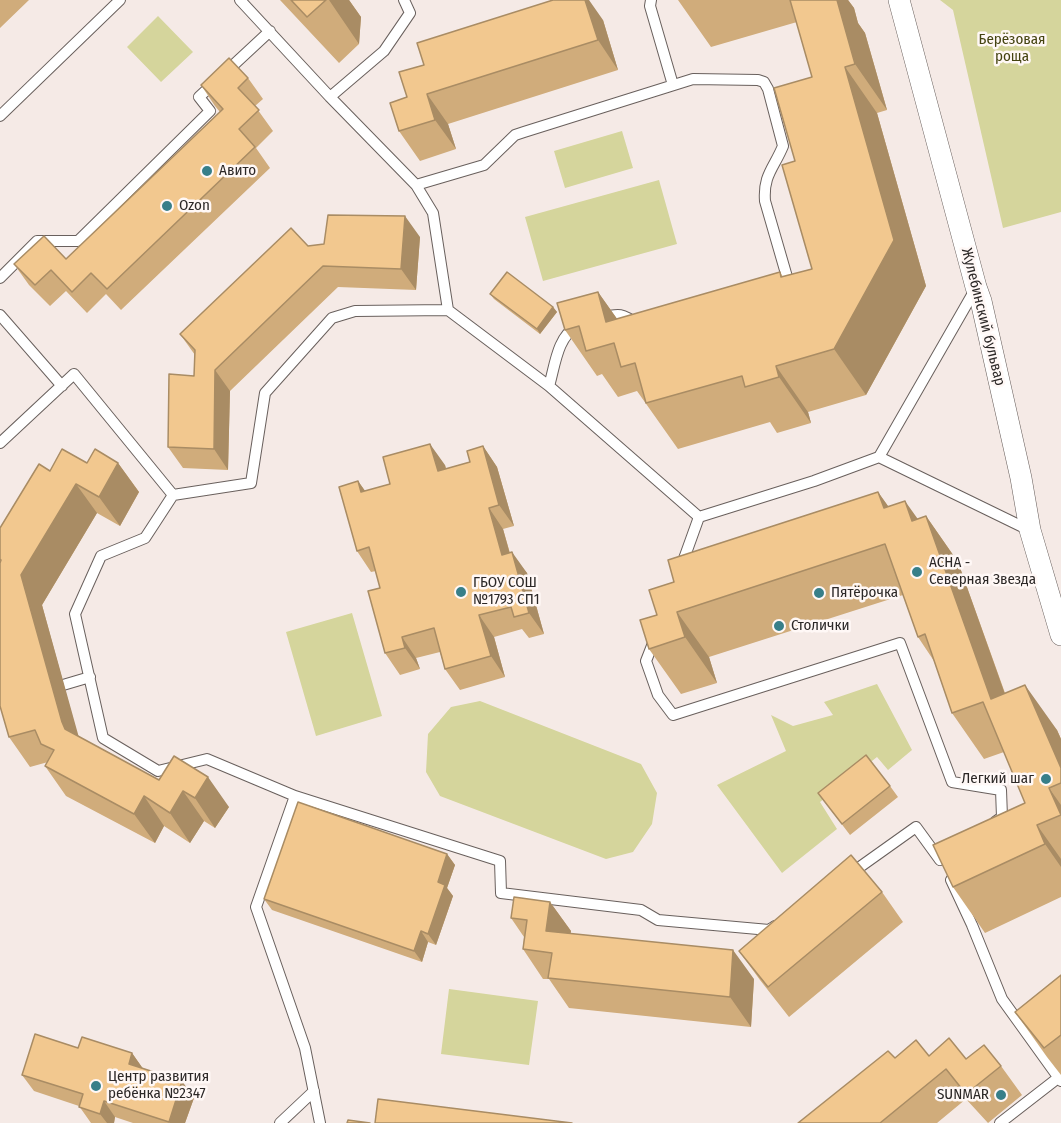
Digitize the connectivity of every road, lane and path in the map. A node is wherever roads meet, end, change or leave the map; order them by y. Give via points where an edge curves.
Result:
1 (120, 0) edge
2 (240, 0) edge
3 (404, 0) edge
4 (651, 0) edge
5 (899, 0) edge
6 (270, 31) junction
7 (673, 85) junction
8 (330, 97) junction
9 (0, 116) edge
10 (416, 185) junction
11 (0, 278) edge
12 (976, 287) junction
13 (777, 298) edge
14 (448, 310) junction
15 (0, 315) edge
16 (644, 329) edge
17 (62, 386) junction
18 (549, 386) junction
19 (0, 443) edge
20 (879, 457) junction
21 (173, 495) junction
22 (699, 516) junction
23 (1030, 530) junction
24 (679, 572) edge
25 (658, 628) edge
26 (1061, 635) edge
27 (90, 677) junction
28 (63, 685) dead end
29 (295, 796) junction
30 (985, 829) edge
31 (958, 847) edge
32 (940, 860) junction
33 (842, 879) edge
34 (786, 918) edge
35 (1041, 1033) edge
36 (1032, 1039) junction
37 (1060, 1080) edge
38 (314, 1090) junction
39 (280, 1123) edge
40 (320, 1123) edge
41 (1000, 1123) edge

1 - 9 lane
2 - 6 lane
3 - 8 lane via 410,13 384,51
4 - 7 lane
5 - 12 street, Жулебинский бульвар
6 - 8 lane
6 - 11 lane via 199,97 210,111 78,241 37,241
7 - 10 lane via 515,135 484,165
7 - 13 lane via 693,79 758,80 768,89 783,146 764,188 787,277 786,289
8 - 10 lane
10 - 14 lane via 433,213
12 - 20 lane
12 - 23 street, Жулебинский бульвар
14 - 18 lane
14 - 21 lane via 355,311 332,318 265,393 251,483
15 - 17 lane
16 - 18 lane via 621,314 574,327 560,347
17 - 19 lane
17 - 21 lane via 74,374
18 - 22 lane
20 - 22 lane
20 - 23 lane
21 - 27 lane via 145,538 101,556 75,614
22 - 24 lane
23 - 26 street, Жулебинский бульвар
25 - 30 lane via 646,661 658,695 673,715 900,643 952,782 1001,790 1002,817
27 - 28 lane
27 - 29 lane via 103,738 158,771 207,759
29 - 34 lane via 500,861 501,893 641,910 658,920 769,930
29 - 38 lane via 255,908 305,1048
31 - 32 lane
32 - 33 lane via 916,827
32 - 36 lane via 1002,999
35 - 36 lane
36 - 37 lane
37 - 41 lane
38 - 39 lane
38 - 40 lane

